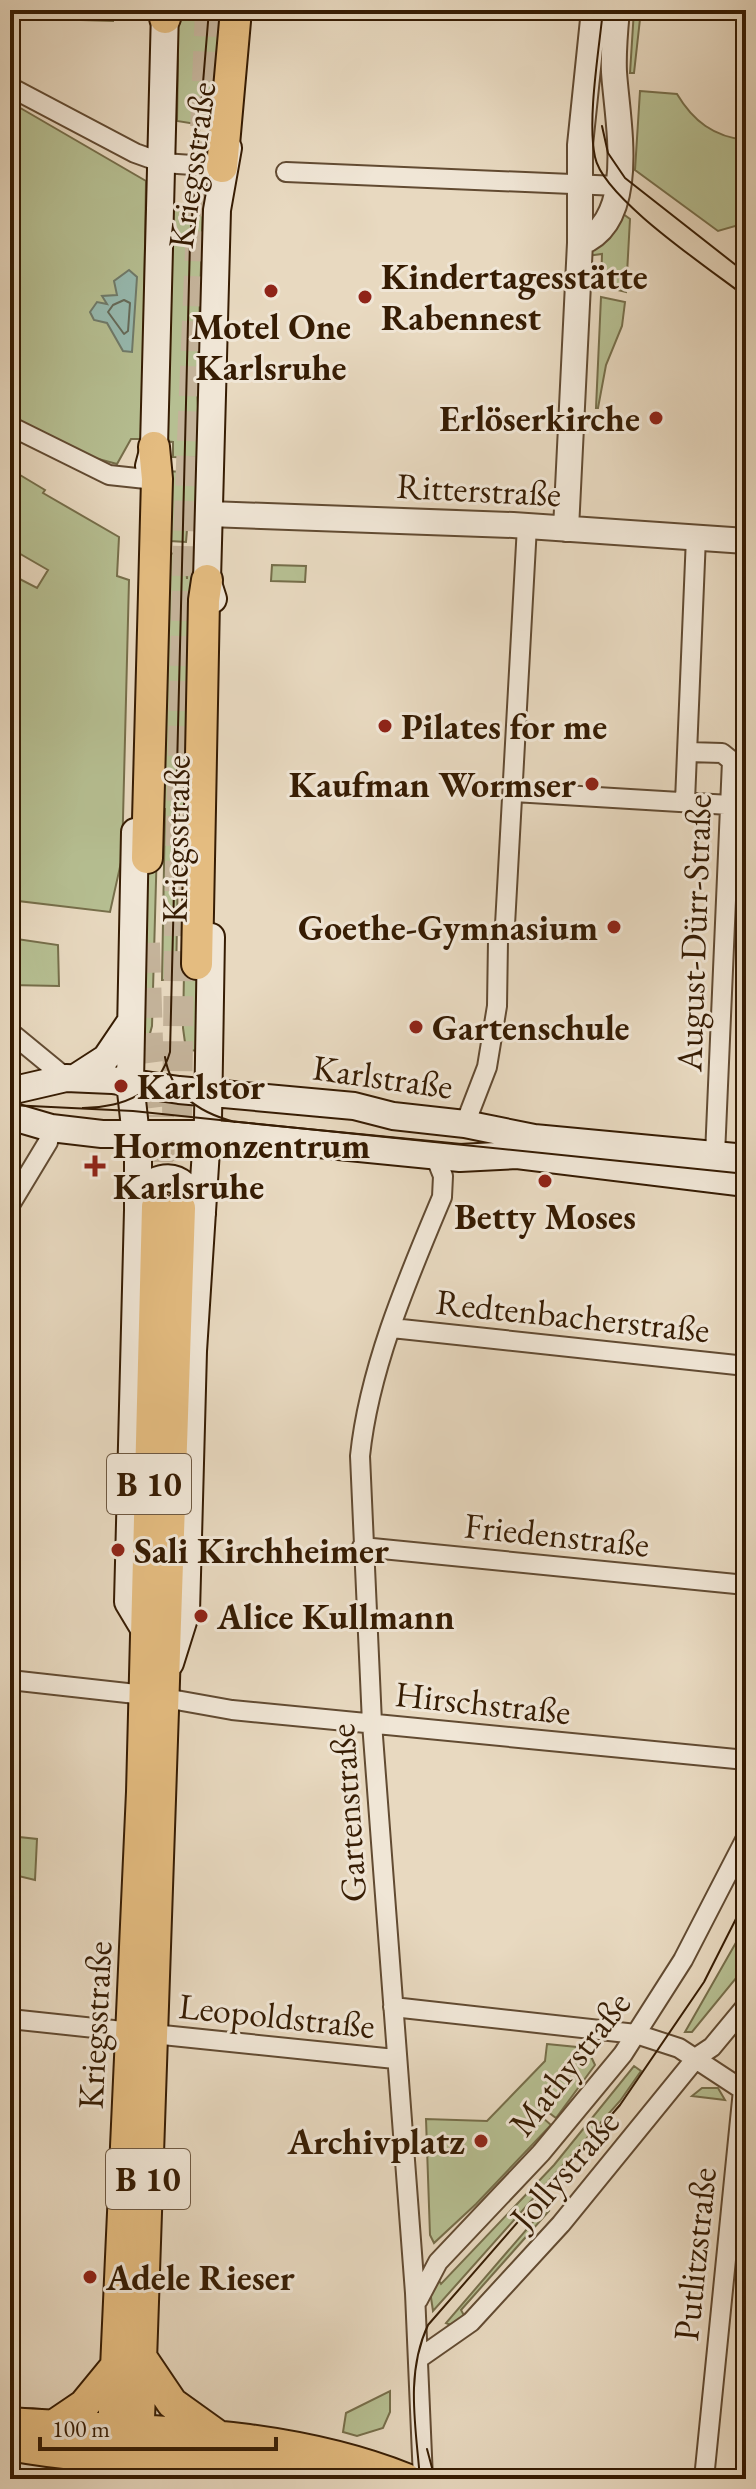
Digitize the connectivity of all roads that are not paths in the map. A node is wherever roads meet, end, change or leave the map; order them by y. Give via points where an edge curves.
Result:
1 (236, 10) edge
2 (248, 10) edge
3 (594, 10) edge
4 (617, 10) edge
5 (166, 13) edge
6 (10, 87) edge
7 (163, 163) junction
8 (222, 167) junction
9 (286, 172) dead end
10 (579, 183) junction
11 (618, 186) junction
12 (580, 243) junction
13 (10, 426) edge
14 (154, 447) junction
15 (146, 479) junction
16 (209, 514) junction
17 (527, 526) junction
18 (566, 529) junction
19 (696, 537) junction
20 (746, 541) edge
21 (207, 580) junction
22 (688, 752) junction
23 (514, 792) junction
24 (685, 801) junction
25 (738, 806) edge
26 (147, 858) dead end
27 (197, 964) dead end
28 (131, 1021) junction
29 (10, 1032) edge
30 (70, 1078) junction
31 (130, 1082) junction
32 (10, 1091) edge
33 (209, 1092) junction
34 (10, 1116) edge
35 (465, 1124) junction
36 (51, 1128) junction
37 (135, 1134) junction
38 (207, 1134) junction
39 (715, 1155) junction
40 (435, 1156) junction
41 (746, 1158) edge
42 (746, 1183) edge
43 (10, 1205) edge
44 (169, 1210) junction
45 (392, 1328) junction
46 (746, 1366) edge
47 (362, 1547) junction
48 (746, 1585) edge
49 (10, 1680) edge
50 (156, 1683) junction
51 (372, 1723) junction
52 (746, 1760) edge
53 (746, 1838) edge
54 (746, 2006) edge
55 (393, 2007) junction
56 (10, 2019) edge
57 (143, 2033) junction
58 (636, 2034) junction
59 (697, 2057) junction
60 (395, 2059) junction
61 (744, 2090) edge
62 (416, 2306) junction
63 (418, 2359) junction
64 (128, 2361) junction
65 (53, 2426) junction
66 (12, 2438) edge
67 (223, 2439) junction
68 (125, 2456) edge
69 (240, 2465) junction
70 (75, 2479) edge
71 (183, 2479) edge
72 (343, 2479) edge
73 (406, 2479) edge
74 (423, 2479) edge
75 (704, 2479) edge

1 - 8 main road
2 - 8 main road, Kriegsstraße via 246,55
3 - 10 street
4 - 11 street
5 - 7 main road, Kriegsstraße
6 - 7 street
7 - 8 street
7 - 14 main road, Kriegsstraße
8 - 16 main road, Kriegsstraße
9 - 10 street
10 - 11 street
10 - 12 street
11 - 12 street via 610,216
12 - 18 street
13 - 15 street via 109,475
14 - 15 main road, Kriegsstraße
14 - 26 main road
15 - 28 main road, Kriegsstraße
16 - 17 street, Ritterstraße
16 - 21 main road, Kriegsstraße
17 - 18 street, Ritterstraße
17 - 23 street
18 - 19 street, Ritterstraße
19 - 20 street, Ritterstraße
19 - 22 street, August-Dürr-Straße
21 - 27 main road
21 - 33 main road, Kriegsstraße via 217,627
22 - 24 street, August-Dürr-Straße
22 - 25 street, August-Dürr-Straße via 731,758
23 - 24 street
23 - 35 street via 505,925 498,940 497,1006 487,1067
24 - 25 street
25 - 39 street, August-Dürr-Straße
28 - 30 main road via 106,1058
28 - 31 main road, Kriegsstraße
29 - 30 street
30 - 31 main road, Karlstraße
30 - 32 main road, Karlstraße
31 - 33 main road, Karlstraße
31 - 37 main road, Kriegsstraße
33 - 35 main road, Karlstraße via 354,1106
33 - 38 main road, Kriegsstraße
34 - 36 main road, Karlstraße
35 - 39 main road, Karlstraße via 534,1138
36 - 37 main road, Karlstraße
36 - 43 street
37 - 38 main road, Karlstraße
37 - 44 main road, Kriegsstraße
38 - 40 main road, Karlstraße
38 - 44 main road, Kriegsstraße
39 - 41 main road, Karlstraße
40 - 42 main road, Karlstraße via 517,1155
40 - 45 street, Gartenstraße via 443,1176 442,1197
44 - 50 main road, B 10
44 - 50 main road, B 10 via 146,1632
45 - 46 street, Redtenbacherstraße
45 - 47 street, Gartenstraße via 361,1441
47 - 48 street, Friedenstraße
47 - 51 street, Gartenstraße
49 - 50 street, Hirschstraße
50 - 51 street, Hirschstraße via 232,1710
50 - 57 main road, Kriegsstraße / B 10
50 - 57 main road, Kriegsstraße / B 10 via 164,1742
51 - 52 street, Hirschstraße
51 - 55 street, Gartenstraße
53 - 58 street, Mathystraße via 700,1930
54 - 59 street, Jollystraße
55 - 58 street, Putlitzstraße
55 - 60 street, Gartenstraße
56 - 57 street, Leopoldstraße
57 - 60 street, Leopoldstraße
57 - 64 main road, Kriegsstraße / B 10
58 - 59 street, Putlitzstraße
58 - 62 street, Mathystraße via 573,2116 438,2262
59 - 61 street, Putlitzstraße
59 - 63 street, Jollystraße via 561,2224 471,2322
60 - 62 street, Gartenstraße
61 - 75 street, Putlitzstraße
62 - 63 street, Gartenstraße
63 - 74 street, Gartenstraße
64 - 65 main road via 84,2405
64 - 67 main road via 172,2403
64 - 68 main road, Kriegsstraße / B 10
65 - 66 main road
65 - 68 main road
66 - 68 main road
66 - 70 main road
67 - 68 main road
67 - 73 main road via 318,2450
68 - 69 main road
69 - 71 main road
69 - 72 main road

